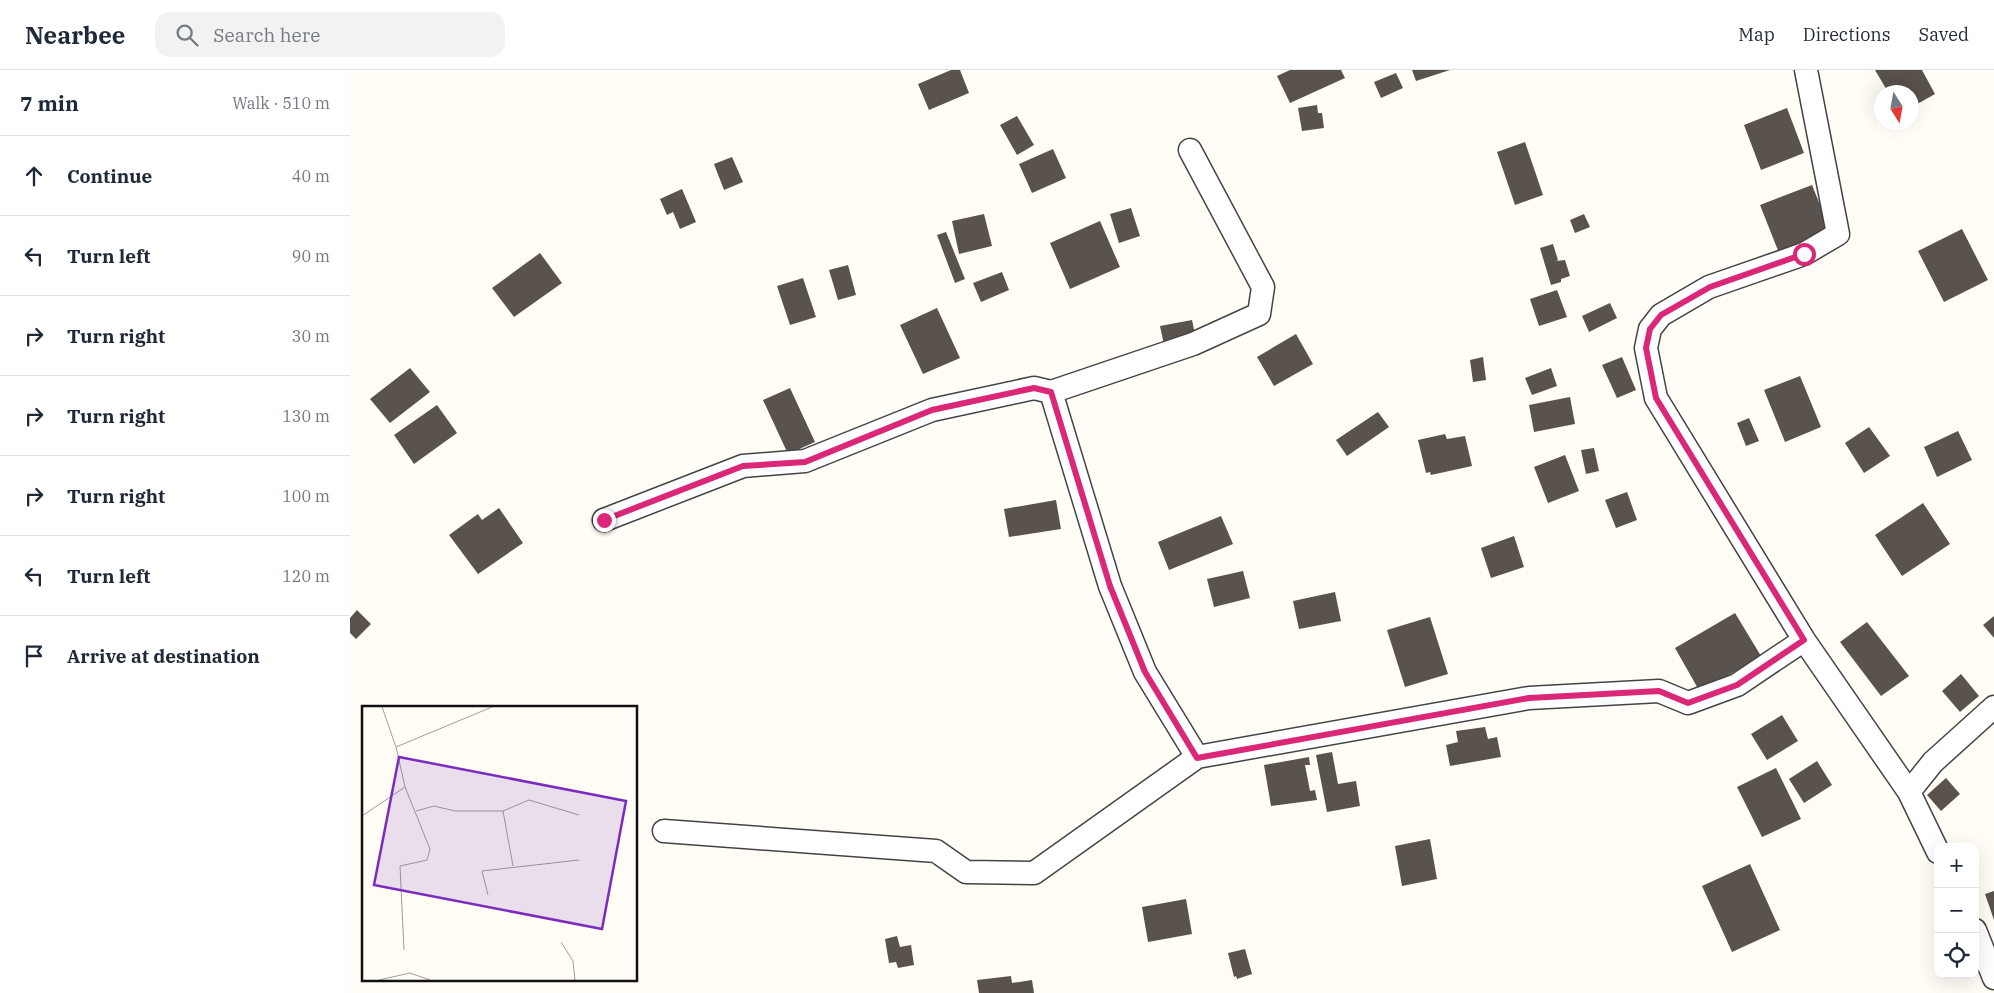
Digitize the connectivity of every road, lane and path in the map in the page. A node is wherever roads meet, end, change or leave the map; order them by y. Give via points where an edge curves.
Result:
1 (1806, 70) edge
2 (1190, 150) dead end
3 (1051, 392) junction
4 (604, 520) dead end
5 (1804, 640) junction
6 (1994, 707) edge
7 (1197, 758) junction
8 (1909, 792) junction
9 (664, 831) dead end
10 (1934, 844) edge
11 (1976, 933) edge
12 (1994, 978) edge

1 - 5 street via 1838,234 1804,254 1710,287 1661,315 1650,329 1646,348 1656,398
2 - 3 street via 1263,287 1259,314 1193,344
3 - 4 street via 1034,388 932,410 805,462 743,466
3 - 7 street via 1110,586 1145,672
5 - 7 street via 1737,685 1688,703 1659,691 1529,698
5 - 8 street
6 - 8 street via 1933,762
7 - 9 street via 1034,873 966,872 936,850
8 - 10 street
11 - 12 street

